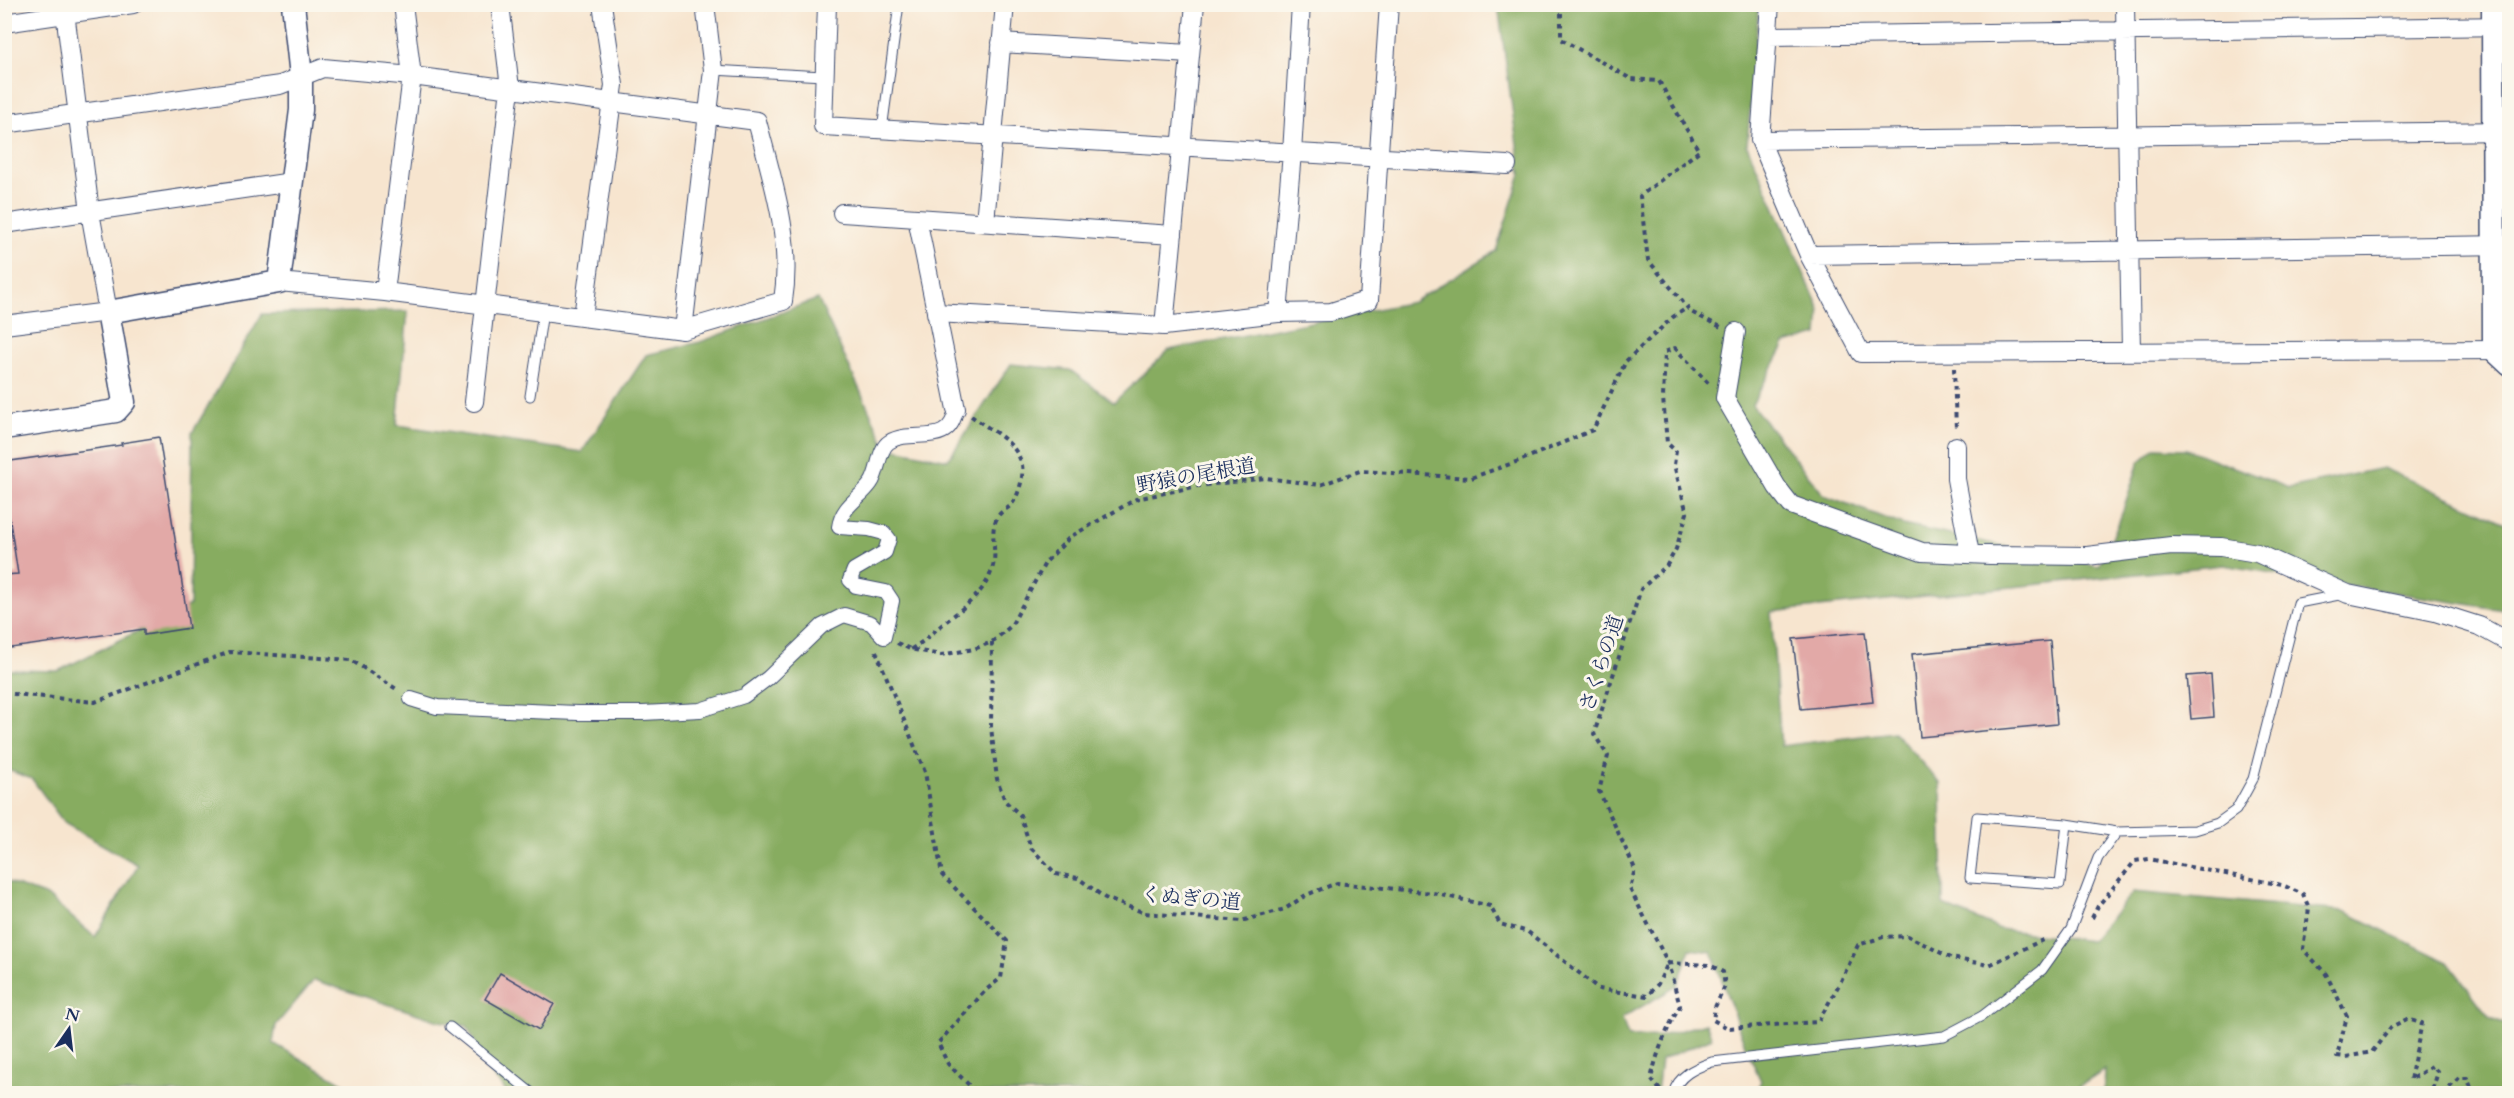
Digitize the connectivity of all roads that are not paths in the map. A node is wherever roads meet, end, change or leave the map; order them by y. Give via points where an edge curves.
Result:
1 (133, 4) edge
2 (293, 4) edge
3 (403, 4) edge
4 (501, 4) edge
5 (602, 4) edge
6 (705, 4) edge
7 (827, 4) edge
8 (899, 4) edge
9 (1005, 4) edge
10 (1195, 4) edge
11 (1301, 4) edge
12 (1389, 4) edge
13 (1770, 4) edge
14 (2125, 4) edge
15 (65, 9) edge
16 (2498, 19) edge
17 (4, 23) edge
18 (2126, 31) junction
19 (1768, 36) junction
20 (1001, 43) junction
21 (1190, 54) junction
22 (714, 70) junction
23 (302, 76) junction
24 (412, 76) junction
25 (823, 76) junction
26 (510, 88) junction
27 (612, 101) junction
28 (77, 114) junction
29 (709, 115) junction
30 (4, 124) edge
31 (882, 130) junction
32 (2501, 131) edge
33 (993, 136) junction
34 (2127, 136) junction
35 (1760, 140) junction
36 (1181, 147) junction
37 (1292, 153) junction
38 (1378, 158) junction
39 (1507, 165) dead end
40 (292, 182) junction
41 (90, 212) junction
42 (842, 213) dead end
43 (917, 218) junction
44 (985, 222) junction
45 (4, 224) edge
46 (1173, 235) junction
47 (2502, 245) edge
48 (2129, 250) junction
49 (1809, 255) junction
50 (279, 282) junction
51 (385, 292) junction
52 (485, 304) junction
53 (108, 312) junction
54 (543, 312) junction
55 (936, 313) junction
56 (1278, 313) junction
57 (583, 317) junction
58 (4, 325) edge
59 (1164, 326) junction
60 (683, 330) junction
61 (1736, 332) road end
62 (2131, 352) junction
63 (2504, 355) edge
64 (530, 396) dead end
65 (474, 402) dead end
66 (956, 409) joint
67 (4, 428) edge
68 (1956, 446) road end
69 (1970, 554) junction
70 (2348, 594) junction
71 (2510, 643) edge
72 (411, 699) road end
73 (2067, 824) junction
74 (2118, 832) junction
75 (450, 1027) dead end
76 (533, 1094) edge
77 (1673, 1094) edge

1 - 15 street
2 - 23 street
3 - 24 street
4 - 26 street
5 - 27 street via 614,86
6 - 22 street
7 - 25 street
8 - 31 lane
9 - 20 street
10 - 21 street
11 - 37 street
12 - 38 street
13 - 19 street
14 - 18 street
15 - 17 street
15 - 28 street
16 - 18 street
16 - 32 street
18 - 19 street
18 - 34 street
19 - 35 street
20 - 21 street
20 - 33 street
21 - 36 street
22 - 25 lane
22 - 29 street
23 - 24 street via 323,68
23 - 28 street via 280,85
23 - 40 street
24 - 26 street
24 - 51 street
25 - 31 street via 823,126
26 - 27 street
26 - 52 street
27 - 29 street
27 - 57 street
28 - 30 street
28 - 41 street
29 - 60 street
29 - 60 street via 758,121 781,218 787,280 783,301
31 - 33 street
32 - 34 street
32 - 47 street
33 - 36 street
33 - 44 street
34 - 35 street
34 - 48 street
35 - 49 street
36 - 37 street
36 - 46 street
37 - 38 street
37 - 56 street
38 - 39 street
38 - 56 street via 1369,300 1331,312
40 - 41 street
40 - 50 street
41 - 45 street
41 - 53 street
42 - 43 street
43 - 44 street
43 - 55 street
44 - 46 street
46 - 59 street
47 - 48 street
47 - 63 street
48 - 49 street
48 - 62 street
49 - 62 street via 1861,353
50 - 51 street
50 - 53 street
51 - 52 street
52 - 54 street
52 - 65 street
53 - 58 street
53 - 67 street via 124,402 116,411
54 - 57 street
54 - 64 lane
55 - 59 street
55 - 66 street
56 - 59 street
57 - 60 street
61 - 69 street via 1725,398 1791,505 1922,552
62 - 63 street
66 - 72 street via 949,427 935,435 885,444 871,483 840,518 839,527 877,531 889,539 885,552 854,570 850,580 856,586 886,592 892,600 884,637 871,622 844,615 822,626 744,696 700,710 559,712 437,707
68 - 69 street via 1956,480
69 - 70 street via 2087,556 2171,546 2221,547 2257,554
70 - 71 street via 2435,612 2479,626
70 - 74 lane via 2298,603 2253,779 2236,810 2218,823 2195,830
73 - 73 lane via 1977,817 1970,878 2060,885
73 - 74 lane
74 - 77 lane via 2098,858 2071,929 2042,970 1982,1016 1944,1035 1712,1062 1691,1069
75 - 76 lane

